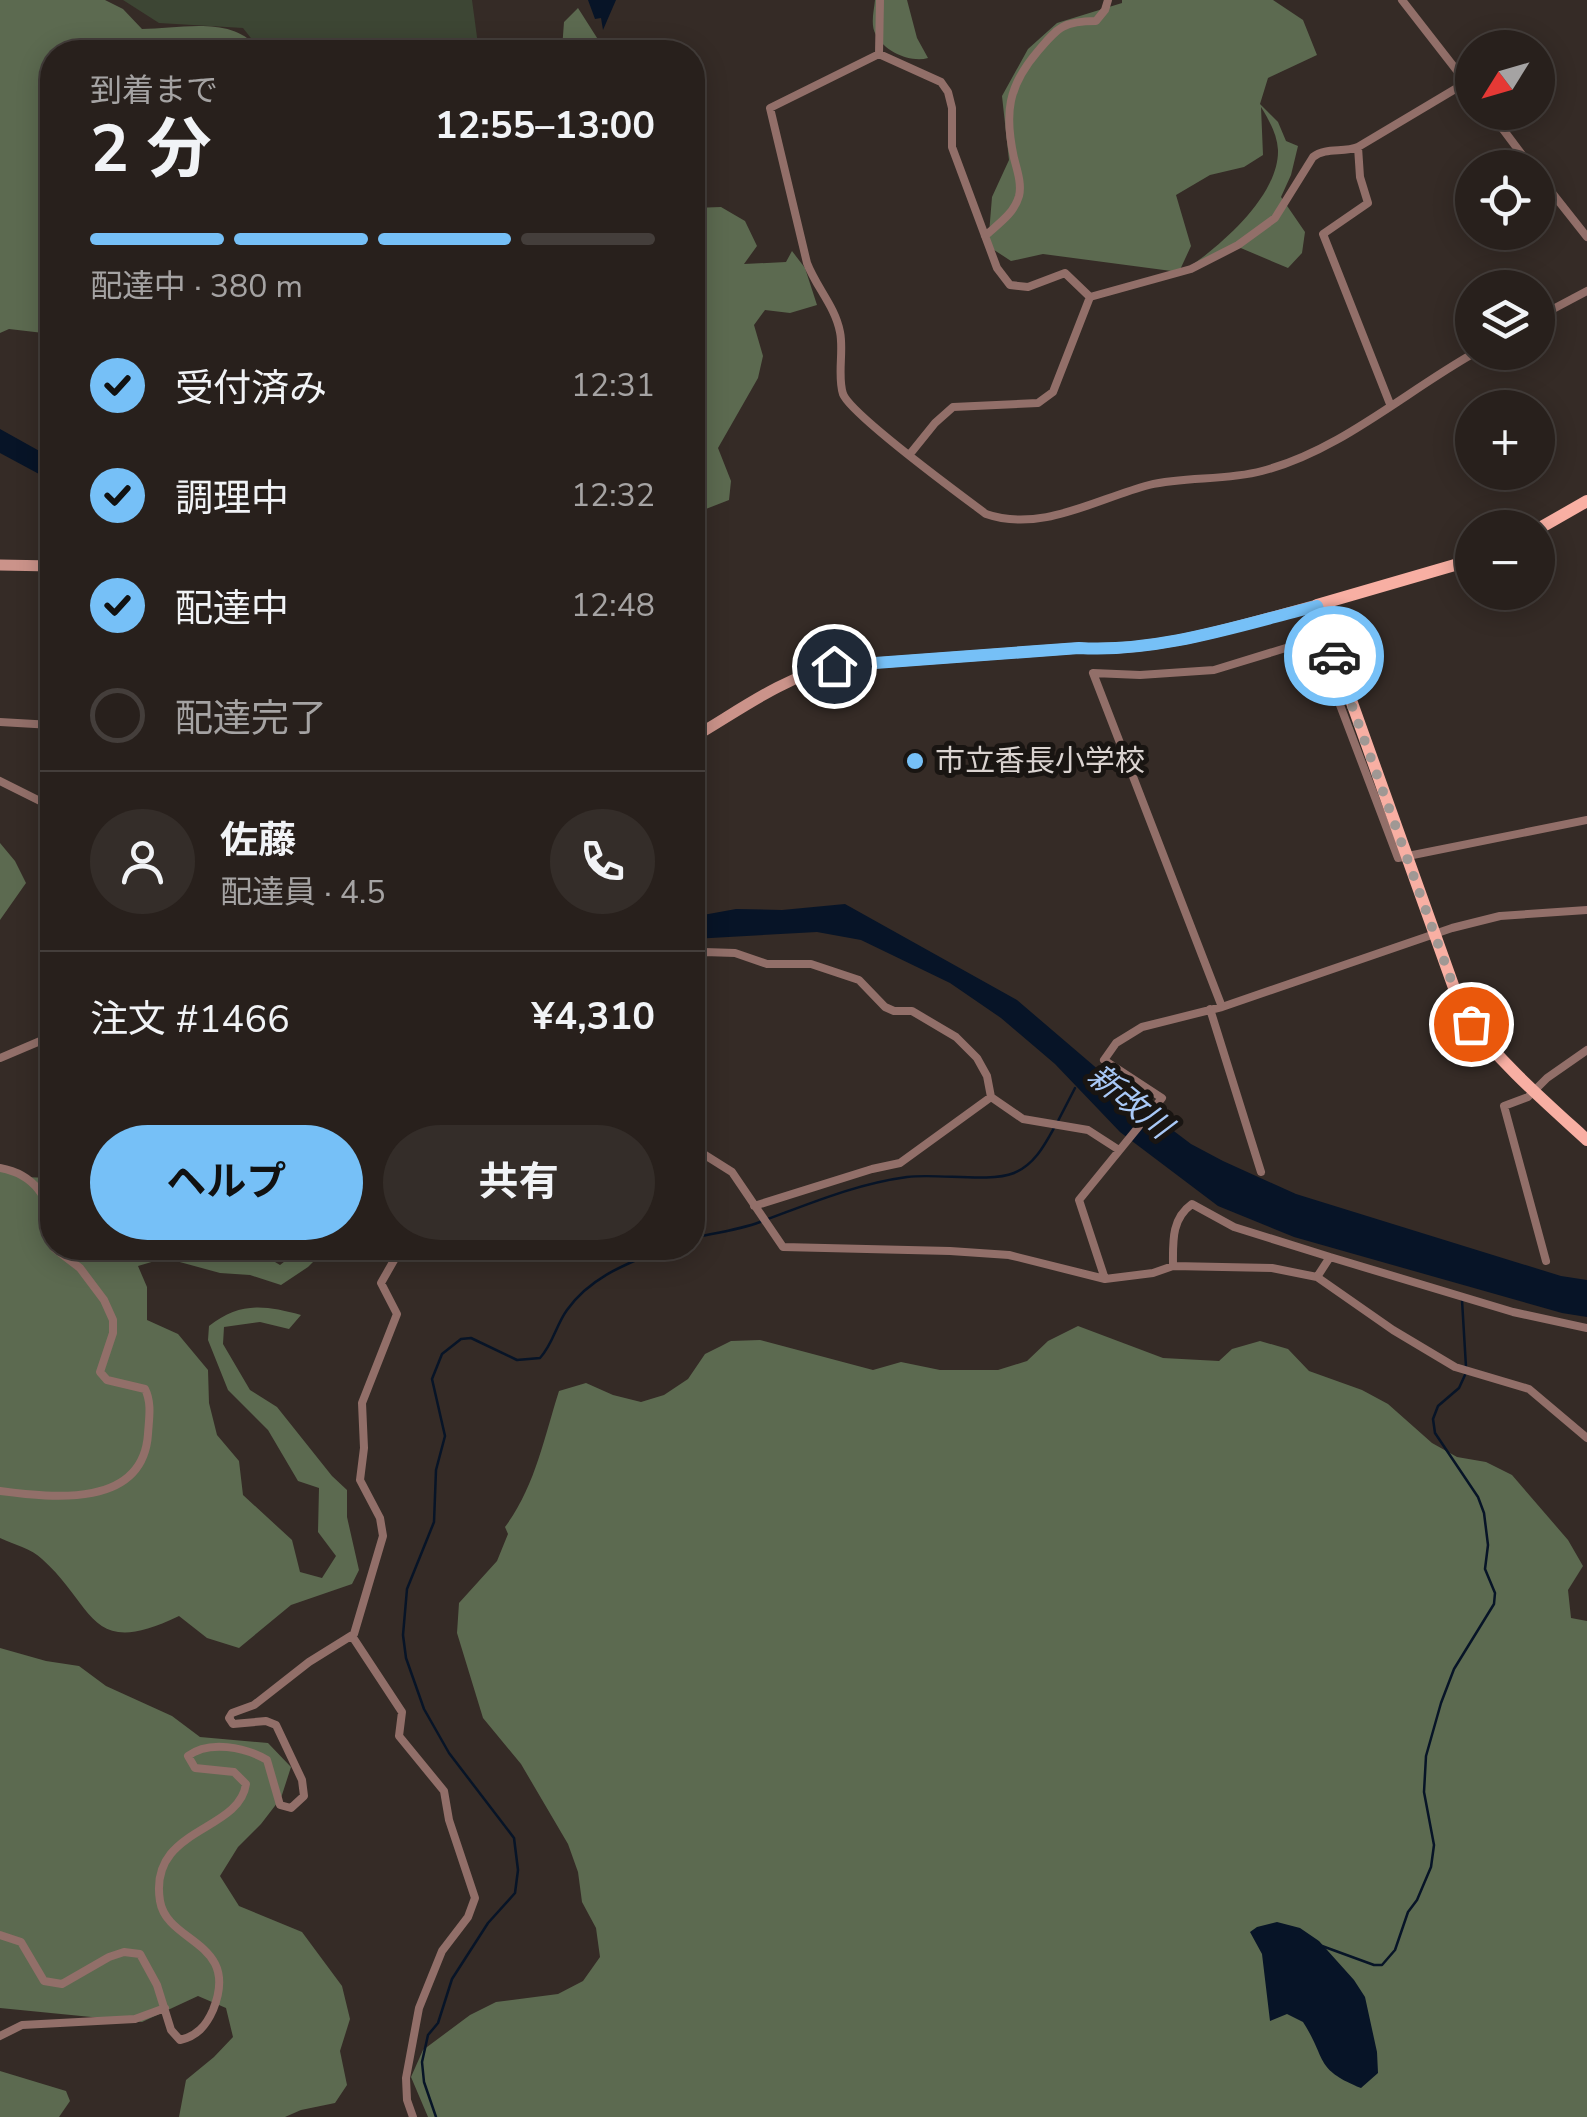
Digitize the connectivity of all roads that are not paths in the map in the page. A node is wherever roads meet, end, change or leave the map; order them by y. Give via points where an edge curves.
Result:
1 (880, 0) edge
2 (1108, 0) edge
3 (1402, 0) edge
4 (879, 54) junction
5 (1455, 67) edge
6 (1455, 94) edge
7 (1358, 147) junction
8 (1555, 196) edge
9 (984, 236) junction
10 (1587, 238) edge
11 (1587, 291) edge
12 (1090, 297) junction
13 (1555, 307) edge
14 (1455, 365) edge
15 (1390, 404) junction
16 (910, 454) junction
17 (1587, 501) edge
18 (1555, 519) edge
19 (0, 565) edge
20 (1455, 565) edge
21 (40, 566) edge
22 (1317, 606) junction
23 (0, 722) edge
24 (40, 724) edge
25 (705, 730) edge
26 (0, 780) edge
27 (40, 801) edge
28 (1587, 820) edge
29 (1406, 857) junction
30 (1587, 910) edge
31 (1433, 934) junction
32 (705, 952) edge
33 (1222, 1007) junction
34 (1210, 1010) junction
35 (40, 1041) edge
36 (1587, 1050) edge
37 (0, 1058) edge
38 (1535, 1092) junction
39 (990, 1097) junction
40 (1587, 1140) edge
41 (1118, 1150) junction
42 (705, 1154) edge
43 (0, 1168) edge
44 (1261, 1172) dead end
45 (40, 1191) edge
46 (754, 1206) junction
47 (1330, 1258) junction
48 (70, 1260) edge
49 (393, 1260) edge
50 (1546, 1261) dead end
51 (1173, 1266) junction
52 (1316, 1276) junction
53 (1105, 1279) junction
54 (1587, 1328) edge
55 (1587, 1438) edge
56 (0, 1491) edge
57 (352, 1636) junction
58 (0, 1935) edge
59 (165, 2008) junction
60 (0, 2036) edge
61 (414, 2117) edge

1 - 4 street
2 - 9 street via 1096,20 1069,21 1053,32 1019,73 1010,118 1020,194 1013,211
3 - 5 street
4 - 9 street via 941,82 948,92 952,147
4 - 16 street via 770,108 807,263 840,330 843,393
6 - 7 street
7 - 12 street via 1320,151 1275,218 1224,253
7 - 15 street via 1368,203 1323,234
8 - 10 street
9 - 12 street via 1010,285 1028,287 1065,273
11 - 13 street
12 - 16 street via 1053,392 1038,402 954,407
14 - 15 street
15 - 16 street via 1310,454 1265,471 1151,484 1022,520 986,514
17 - 18 main road
19 - 21 main road
20 - 22 main road
22 - 25 main road via 1108,650 812,670
22 - 29 main road
23 - 24 street
26 - 27 street
28 - 29 street
29 - 31 main road
29 - 33 street via 1398,858 1314,639 1214,670 1094,672
30 - 31 street via 1500,916
31 - 33 street
31 - 38 main road via 1463,1013
32 - 39 street via 811,964 859,980 886,1007 912,1010 956,1038 978,1058
33 - 34 street
34 - 41 street via 1142,1027 1104,1060 1162,1098
34 - 44 street
35 - 37 street
36 - 38 street
38 - 40 main road
38 - 50 street via 1504,1106
39 - 41 street via 1023,1119 1088,1130
39 - 46 street via 900,1164
41 - 53 street via 1079,1200
42 - 46 street via 732,1172
43 - 45 street via 20,1172
46 - 53 street via 783,1247 950,1250
47 - 51 street via 1234,1227 1192,1204 1173,1231
47 - 52 street
47 - 54 street
48 - 56 street via 113,1320 100,1372 150,1397 147,1451 138,1471 101,1490 54,1496
49 - 57 street via 381,1283 397,1314 362,1402 360,1480 383,1536
51 - 52 street
51 - 53 street
52 - 55 street via 1455,1367 1530,1389
57 - 59 street via 229,1718 233,1724 276,1726 302,1780 304,1796 291,1808 280,1805 267,1760 255,1753 207,1747 188,1756 195,1768 234,1772 246,1784 241,1801 172,1850 163,1872 164,1912 203,1946 219,1984 206,2025 192,2037 180,2040
57 - 61 street via 402,1712 399,1736 444,1790 475,1898 442,1951 419,2008 406,2078
58 - 59 street via 21,1942 44,1981 62,1984 109,1957 140,1954
59 - 60 street via 135,2019 22,2025

